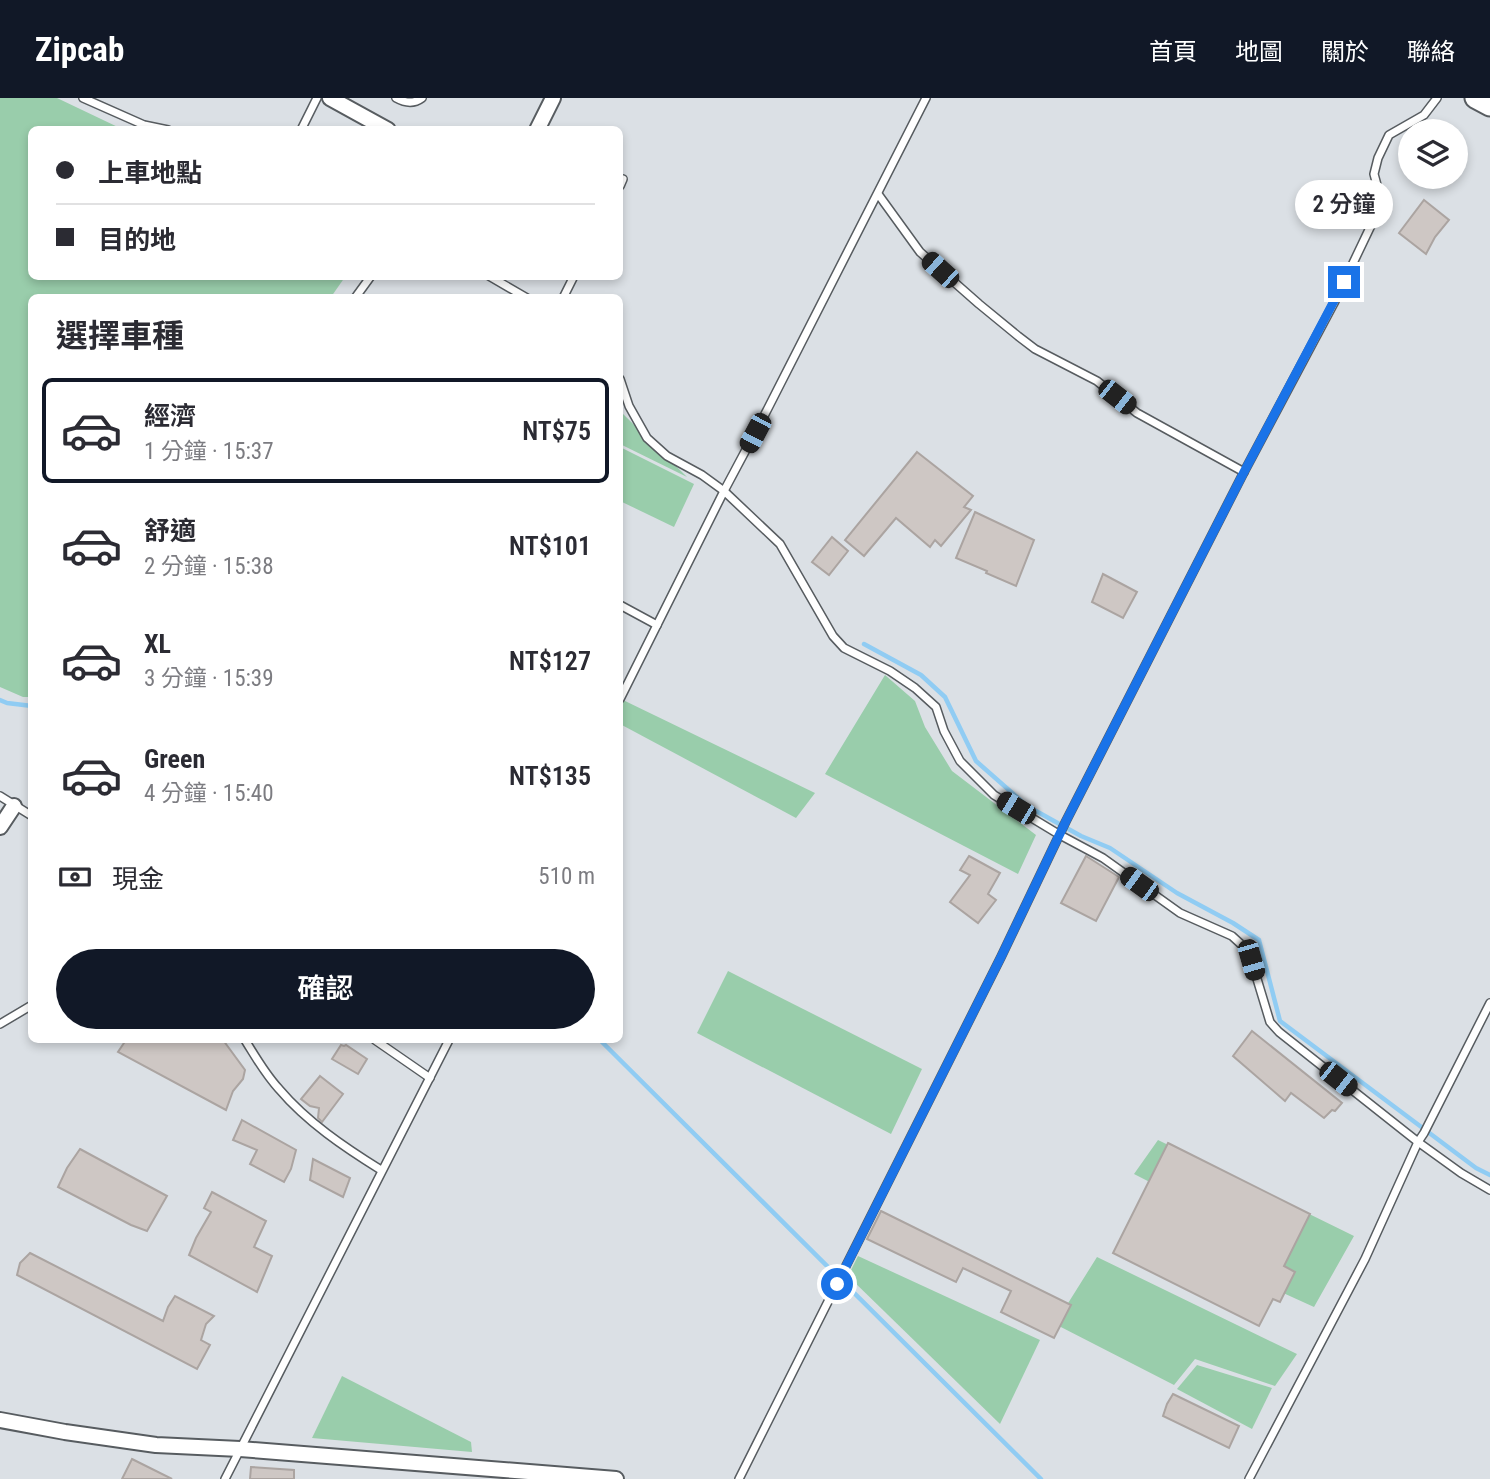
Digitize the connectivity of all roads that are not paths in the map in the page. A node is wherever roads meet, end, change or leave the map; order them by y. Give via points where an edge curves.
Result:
1 (317, 98) edge
2 (330, 98) edge
3 (396, 98) edge
4 (422, 98) edge
5 (553, 98) edge
6 (926, 98) edge
7 (1437, 98) edge
8 (1475, 98) edge
9 (89, 99) edge
10 (1490, 106) edge
11 (149, 126) edge
12 (303, 126) edge
13 (381, 126) edge
14 (539, 126) edge
15 (878, 194) junction
16 (496, 280) edge
17 (520, 294) edge
18 (623, 388) edge
19 (1244, 472) junction
20 (724, 491) junction
21 (623, 607) edge
22 (657, 625) junction
23 (623, 693) edge
24 (0, 796) edge
25 (14, 806) junction
26 (28, 814) edge
27 (0, 827) edge
28 (1060, 835) junction
29 (1490, 1003) edge
30 (28, 1007) edge
31 (0, 1024) edge
32 (247, 1043) edge
33 (379, 1043) edge
34 (448, 1043) edge
35 (430, 1078) junction
36 (1418, 1142) junction
37 (381, 1170) junction
38 (1490, 1190) edge
39 (0, 1420) edge
40 (240, 1449) junction
41 (225, 1479) edge
42 (616, 1479) edge
43 (739, 1479) edge
44 (1249, 1479) edge

1 - 12 lane
2 - 13 street
3 - 4 lane via 416,102
5 - 14 street
6 - 15 lane
7 - 19 lane via 1424,114 1389,135 1374,174 1380,196 1376,215
8 - 10 street
9 - 11 lane
15 - 19 lane via 920,252 1035,349 1097,381 1137,413
15 - 20 lane
16 - 17 lane
18 - 20 lane via 647,438
19 - 28 lane
20 - 22 lane
20 - 28 lane via 780,544 833,636 845,648 915,688 936,707 960,761 975,778
21 - 22 lane
22 - 23 lane
24 - 25 lane
25 - 26 lane
25 - 27 street
28 - 36 lane via 1103,858 1180,913 1232,936 1251,960 1270,1022 1279,1032
28 - 43 lane
29 - 36 lane
30 - 31 lane
32 - 37 lane via 297,1108 331,1138
33 - 35 lane
34 - 35 lane
35 - 37 lane
36 - 38 lane
36 - 44 lane via 1366,1259
37 - 40 lane
39 - 40 street via 156,1445
40 - 41 lane
40 - 42 street

